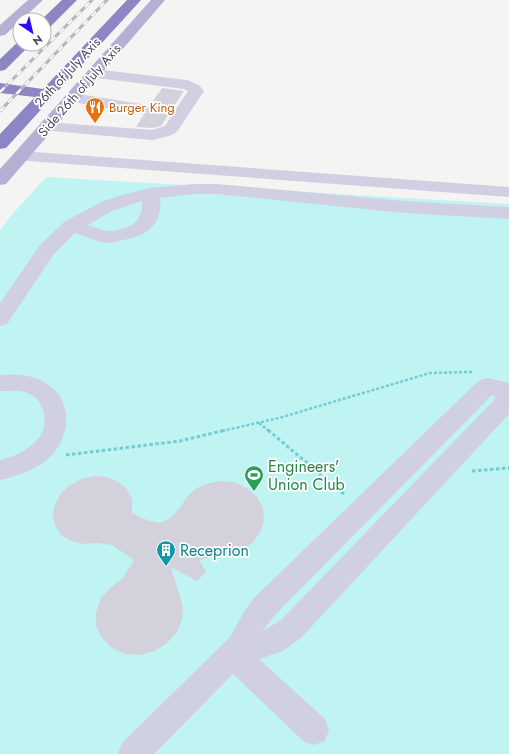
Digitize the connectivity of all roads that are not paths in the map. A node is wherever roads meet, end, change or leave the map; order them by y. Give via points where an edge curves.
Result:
1 (36, 0) edge
2 (70, 0) edge
3 (158, 0) edge
4 (135, 2) edge
5 (52, 17) edge
6 (0, 32) edge
7 (16, 52) edge
8 (0, 67) edge
9 (94, 74) junction
10 (160, 82) junction
11 (0, 88) edge
12 (47, 94) junction
13 (73, 98) junction
14 (141, 109) junction
15 (47, 127) junction
16 (125, 133) junction
17 (0, 144) edge
18 (21, 156) junction
19 (0, 180) edge
20 (509, 192) edge
21 (150, 193) junction
22 (505, 213) edge
23 (71, 226) junction
24 (509, 230) edge
25 (0, 319) edge
26 (0, 383) edge
27 (0, 470) edge
28 (236, 650) junction
29 (314, 730) dead end
30 (133, 754) edge

1 - 6 main road
2 - 5 highway
3 - 9 main road, Side 26th of July Axis
4 - 12 highway, 26th of July Axis
7 - 8 highway
9 - 10 street
9 - 13 main road, Side 26th of July Axis
10 - 14 street
10 - 16 street via 187,85 196,91 168,131 152,135
11 - 12 highway
12 - 17 highway, 26th of July Axis
13 - 14 street
13 - 15 main road, Side 26th of July Axis
14 - 16 street
15 - 16 street
15 - 18 main road, Side 26th of July Axis
18 - 19 main road, Side 26th of July Axis
18 - 20 street
21 - 22 street via 191,188 217,189 404,207
21 - 23 street via 112,204
21 - 23 street via 152,209 147,223 131,233 108,237
22 - 24 street
23 - 25 street via 51,245
26 - 27 street via 18,382 34,386 47,394 55,406 57,419 53,434 44,448 29,460
28 - 28 street via 268,644 281,638 291,629 505,403 507,395 500,388 488,386 481,392 264,607
28 - 29 street
28 - 30 street

